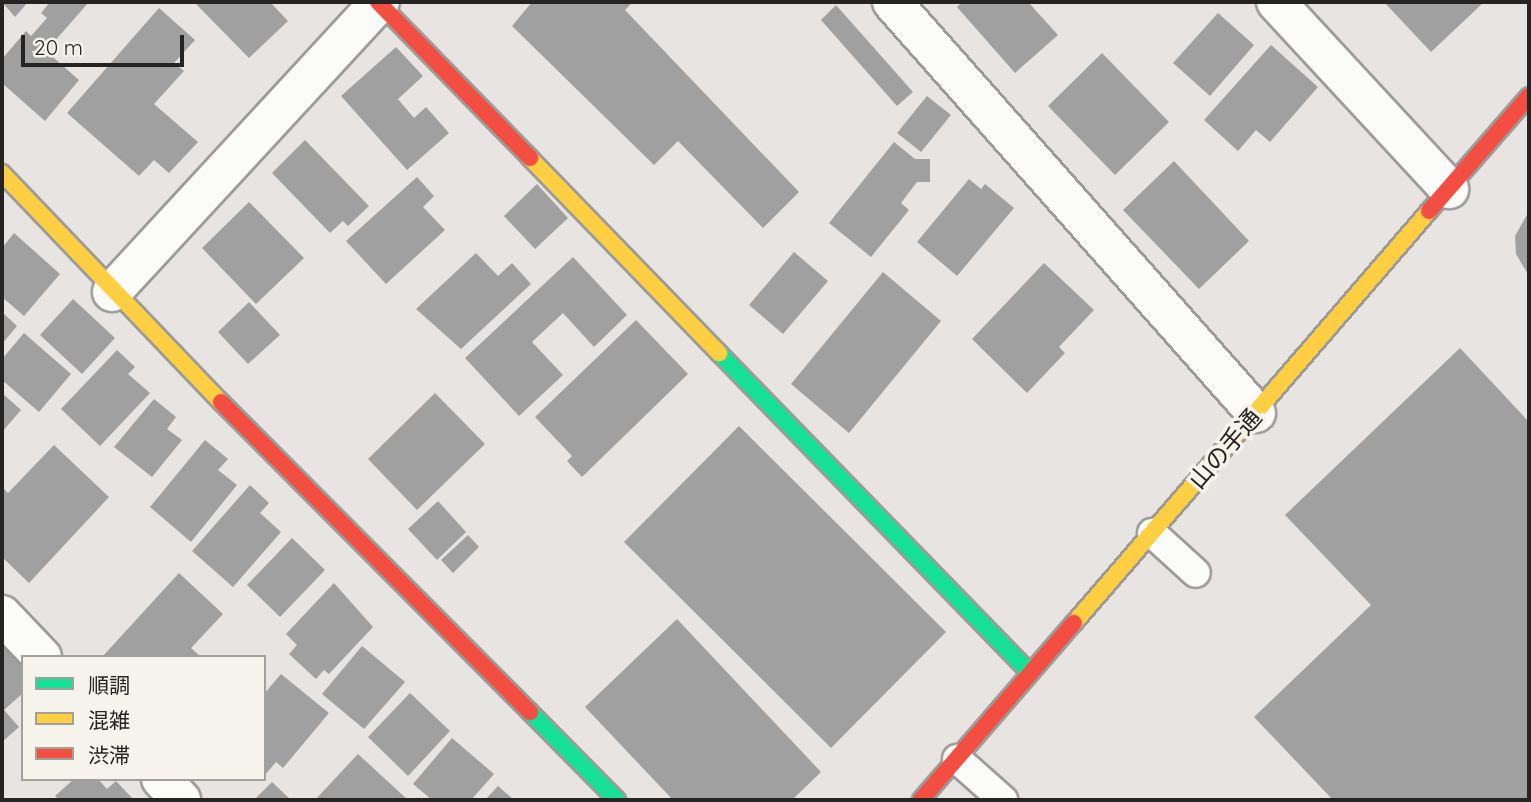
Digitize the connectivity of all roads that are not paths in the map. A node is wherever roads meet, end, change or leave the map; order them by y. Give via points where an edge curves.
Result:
1 (379, 2) edge
2 (892, 2) edge
3 (1276, 2) edge
4 (1529, 96) edge
5 (2, 174) edge
6 (1449, 189) junction
7 (112, 292) junction
8 (1256, 413) junction
9 (1152, 533) junction
10 (1196, 573) dead end
11 (2, 615) edge
12 (40, 655) edge
13 (1030, 673) junction
14 (957, 759) junction
15 (163, 781) edge
16 (181, 800) edge
17 (617, 800) edge
18 (921, 800) edge
19 (1003, 800) edge

1 - 7 street
1 - 13 street
2 - 8 street
3 - 6 street
4 - 6 street, 山の手通
5 - 7 street
6 - 8 street, 山の手通
7 - 17 street
8 - 9 street, 山の手通
9 - 10 lane
9 - 13 street, 山の手通
11 - 12 street
13 - 14 street, 山の手通
14 - 18 street, 山の手通
14 - 19 lane
15 - 16 street

